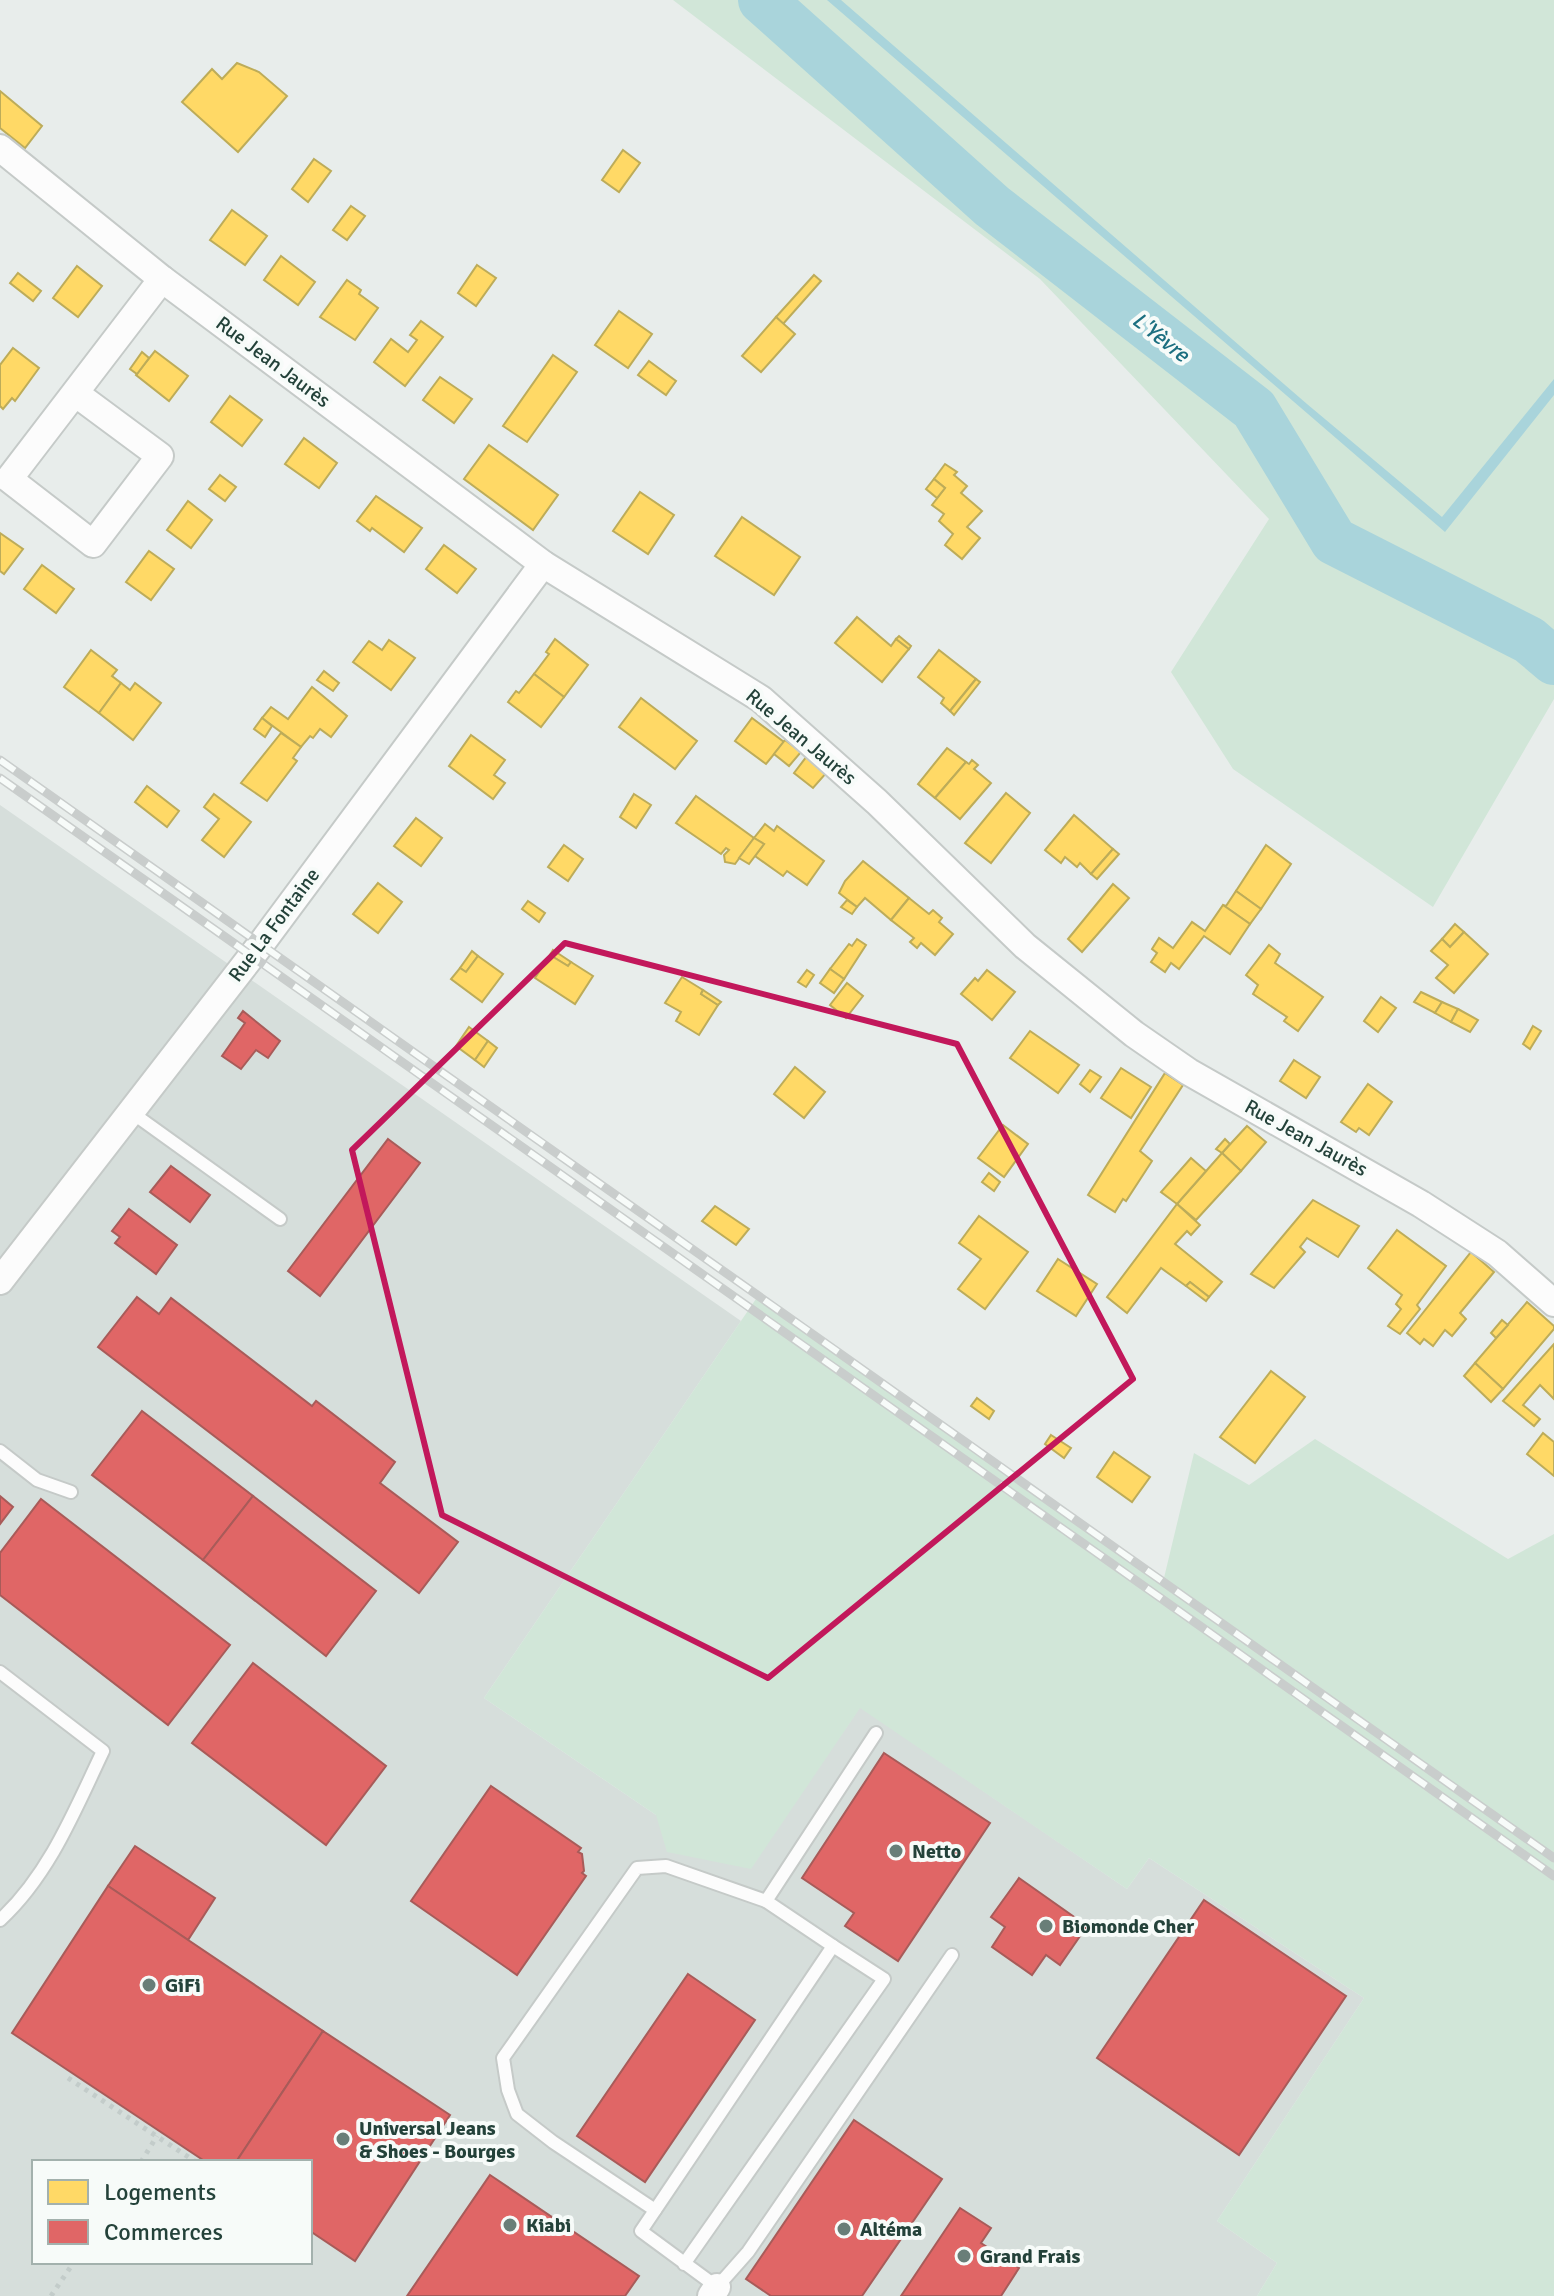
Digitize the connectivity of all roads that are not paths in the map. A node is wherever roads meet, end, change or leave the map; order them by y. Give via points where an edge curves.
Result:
1 (0, 148) edge
2 (162, 279) junction
3 (75, 393) junction
4 (543, 564) junction
5 (131, 1112) junction
6 (280, 1219) dead end
7 (0, 1281) edge
8 (1554, 1303) edge
9 (0, 1451) edge
10 (71, 1492) dead end
11 (0, 1672) edge
12 (876, 1733) dead end
13 (766, 1901) junction
14 (0, 1920) edge
15 (833, 1946) junction
16 (952, 1955) dead end
17 (655, 2210) junction
18 (684, 2264) junction
19 (714, 2292) edge

1 - 2 street, Rue Jean Jaurès
2 - 3 street
2 - 4 street, Rue Jean Jaurès
3 - 3 street via 9,479 93,544 160,456
4 - 5 street, Rue La Fontaine
4 - 8 street, Rue Jean Jaurès via 761,699 877,802 1025,946 1134,1034 1189,1072 1434,1212 1497,1253
5 - 6 lane
5 - 7 street, Rue La Fontaine
9 - 10 lane via 37,1480
11 - 14 lane via 103,1751 38,1875
12 - 13 lane
13 - 15 lane
13 - 17 lane via 666,1866 637,1868 503,2058 517,2114
15 - 17 lane
15 - 18 lane via 884,1979
16 - 19 lane via 748,2252
17 - 18 lane via 641,2231
18 - 19 lane

